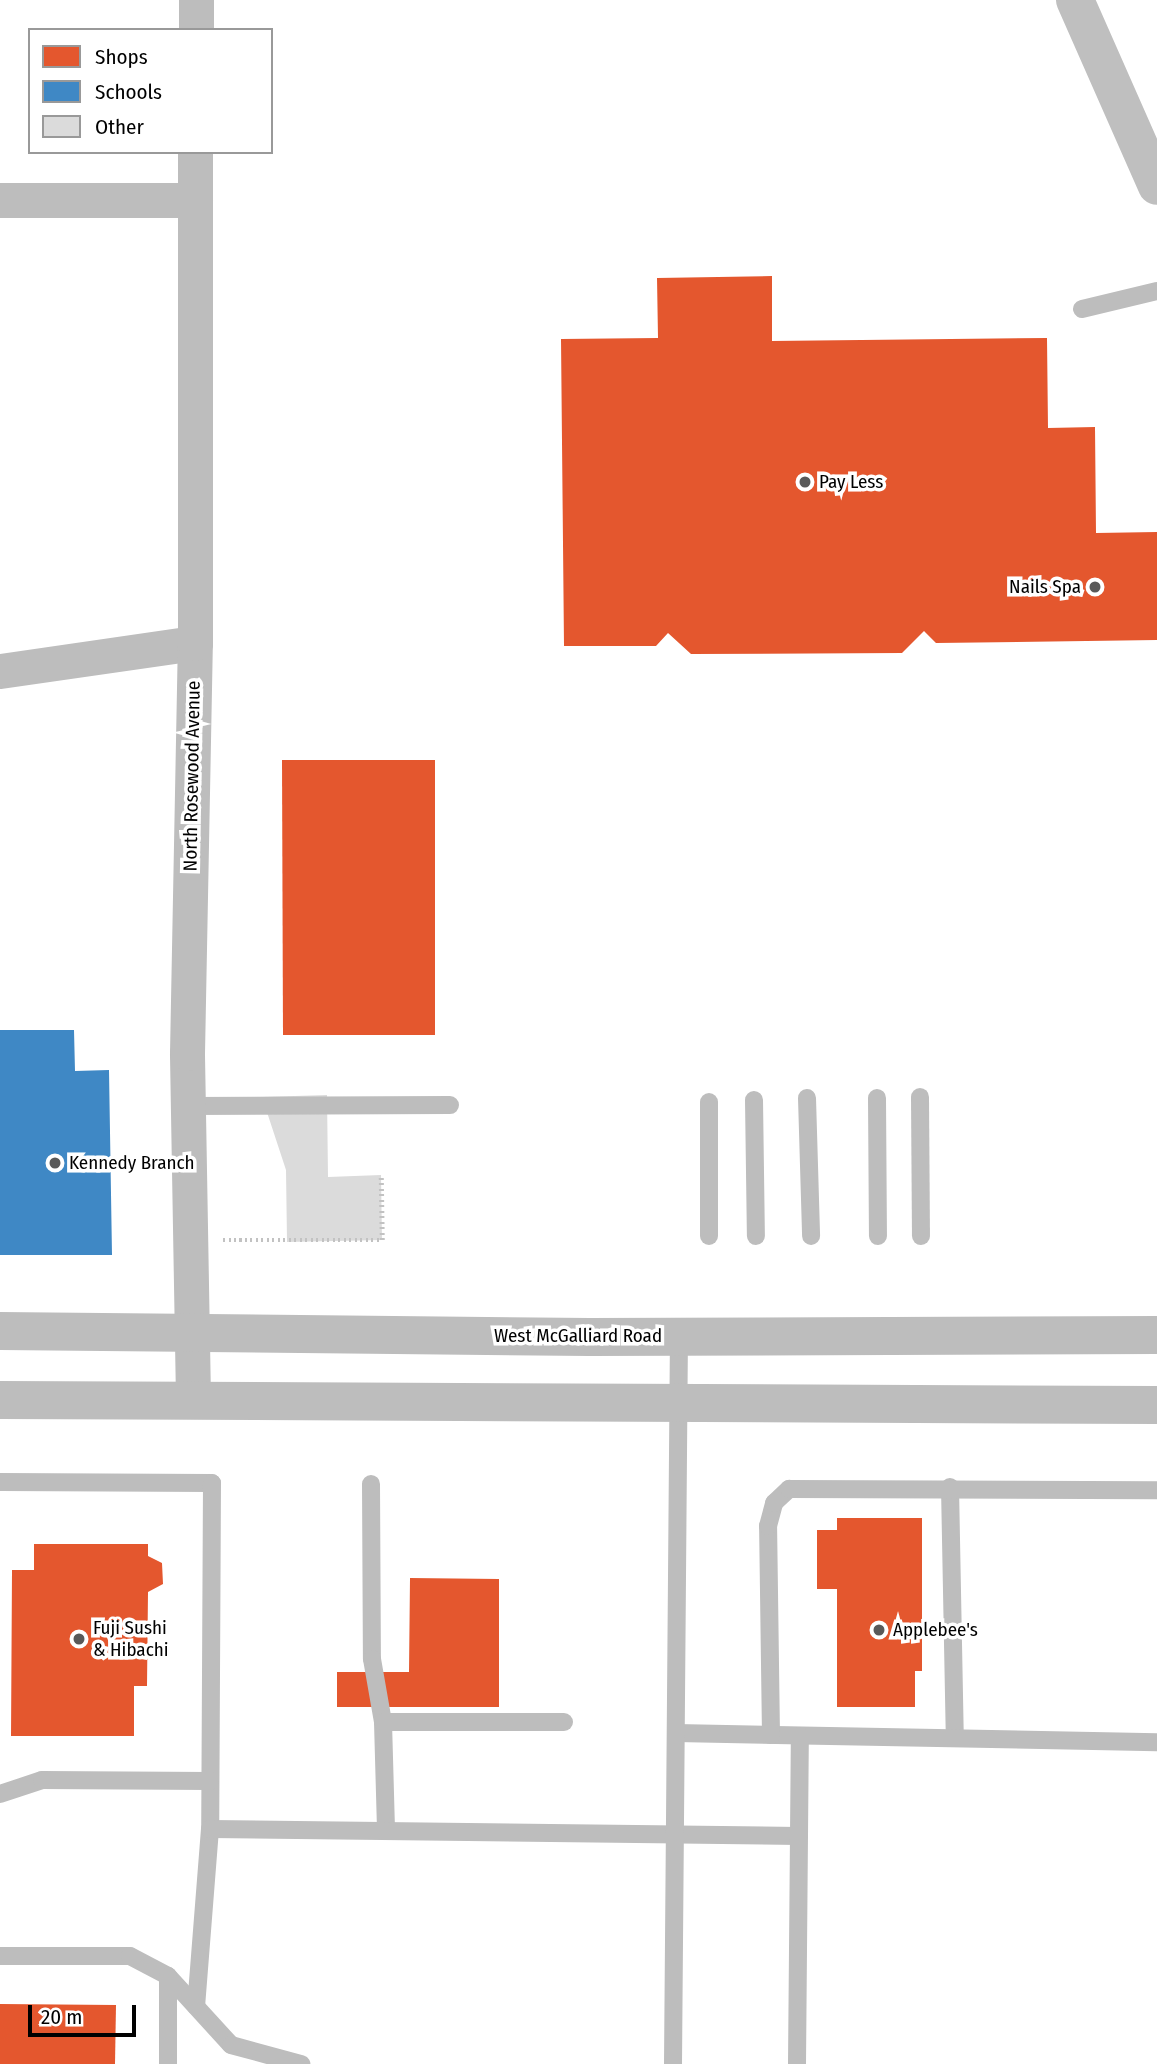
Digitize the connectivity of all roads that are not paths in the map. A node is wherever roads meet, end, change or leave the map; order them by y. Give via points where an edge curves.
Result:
1 (196, 0) edge
2 (1075, 0) edge
3 (196, 28) edge
4 (195, 154) edge
5 (1157, 186) edge
6 (0, 200) edge
7 (195, 200) junction
8 (1157, 291) edge
9 (1082, 309) dead end
10 (195, 643) junction
11 (0, 671) edge
12 (920, 1097) dead end
13 (807, 1098) dead end
14 (877, 1098) dead end
15 (754, 1100) dead end
16 (709, 1102) dead end
17 (188, 1105) junction
18 (450, 1105) dead end
19 (709, 1236) dead end
20 (755, 1236) dead end
21 (811, 1236) dead end
22 (878, 1236) dead end
23 (921, 1236) dead end
24 (0, 1331) edge
25 (190, 1332) junction
26 (1157, 1335) edge
27 (679, 1337) junction
28 (193, 1399) junction
29 (0, 1400) edge
30 (678, 1402) junction
31 (1157, 1405) edge
32 (0, 1482) edge
33 (371, 1484) dead end
34 (950, 1487) junction
35 (1157, 1490) edge
36 (383, 1722) junction
37 (564, 1722) dead end
38 (676, 1733) junction
39 (771, 1735) junction
40 (800, 1736) junction
41 (955, 1737) junction
42 (1157, 1742) edge
43 (210, 1781) junction
44 (0, 1794) edge
45 (210, 1829) junction
46 (386, 1830) junction
47 (674, 1832) junction
48 (799, 1836) junction
49 (0, 1956) edge
50 (168, 1976) junction
51 (196, 2006) junction
52 (168, 2064) edge
53 (301, 2064) edge
54 (673, 2064) edge
55 (797, 2064) edge

1 - 3 street
2 - 5 main road
4 - 7 street, North Rosewood Avenue
6 - 7 street
7 - 10 street, North Rosewood Avenue
8 - 9 lane
10 - 11 street
10 - 17 street, North Rosewood Avenue
12 - 23 lane
13 - 21 lane
14 - 22 lane
15 - 20 lane
16 - 19 lane
17 - 18 lane
17 - 25 street, North Rosewood Avenue
24 - 25 main road, West McGalliard Road
25 - 27 main road, West McGalliard Road
25 - 28 street, North Rosewood Avenue
26 - 27 main road, West McGalliard Road
27 - 30 lane
28 - 29 main road
28 - 30 main road
30 - 31 main road
30 - 38 lane
32 - 43 lane via 212,1483
33 - 36 lane via 372,1659
34 - 35 lane
34 - 39 lane via 789,1489 774,1503 768,1526
34 - 41 lane
36 - 37 lane
36 - 46 lane
38 - 39 lane
38 - 47 lane
39 - 40 lane
40 - 41 lane
40 - 48 lane
41 - 42 lane
43 - 44 lane via 42,1780
43 - 45 lane
45 - 46 lane
45 - 51 lane
46 - 47 lane
47 - 48 lane
47 - 54 lane
48 - 55 lane
49 - 50 lane via 130,1956
50 - 51 lane
50 - 52 lane
51 - 53 lane via 232,2045

